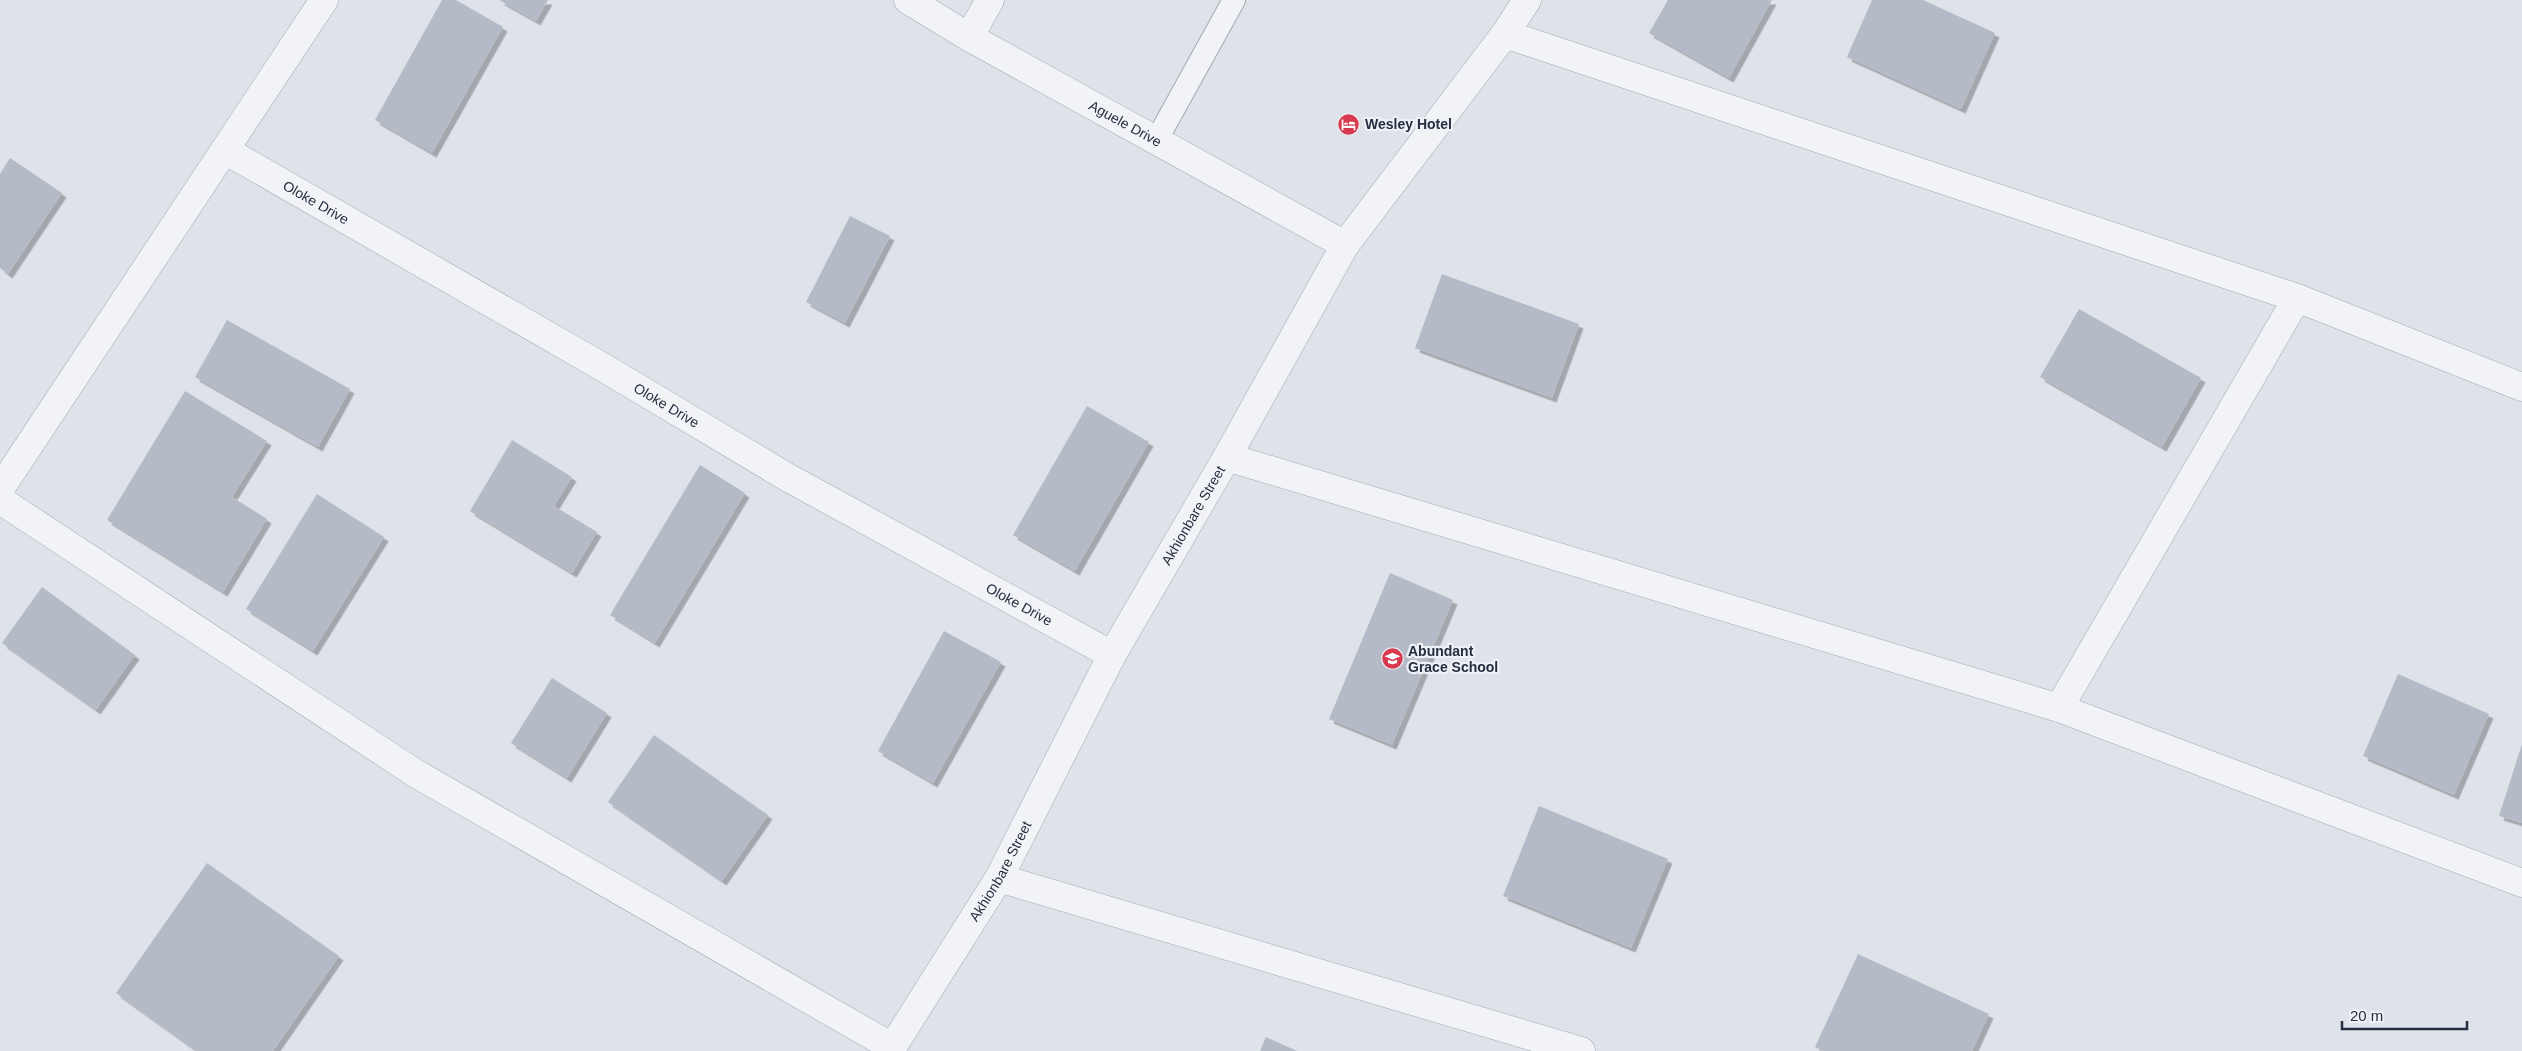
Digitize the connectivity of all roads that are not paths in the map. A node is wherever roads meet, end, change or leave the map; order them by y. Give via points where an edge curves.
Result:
1 (324, 0) edge
2 (908, 0) edge
3 (990, 0) edge
4 (1234, 0) edge
5 (1527, 0) edge
6 (1505, 34) junction
7 (969, 37) junction
8 (1156, 141) junction
9 (226, 150) junction
10 (1345, 245) junction
11 (2297, 298) junction
12 (2522, 387) edge
13 (1227, 457) junction
14 (0, 489) edge
15 (0, 500) edge
16 (1112, 654) junction
17 (2059, 708) junction
18 (999, 878) junction
19 (2522, 883) edge
20 (891, 1049) edge
21 (1581, 1051) edge

1 - 9 street
2 - 7 street, Aguele Drive
3 - 7 street
4 - 8 lane
5 - 6 street, Akhionbare Street
6 - 10 street, Akhionbare Street
6 - 11 street
7 - 8 street, Aguele Drive
8 - 10 street, Aguele Drive
9 - 14 street
9 - 16 street, Oloke Drive via 606,369 787,478
10 - 13 street, Akhionbare Street
11 - 12 street
11 - 17 street
13 - 16 street, Akhionbare Street
13 - 17 street
15 - 20 street via 415,773
16 - 18 street, Akhionbare Street
17 - 19 street
18 - 20 street, Akhionbare Street
18 - 21 street

